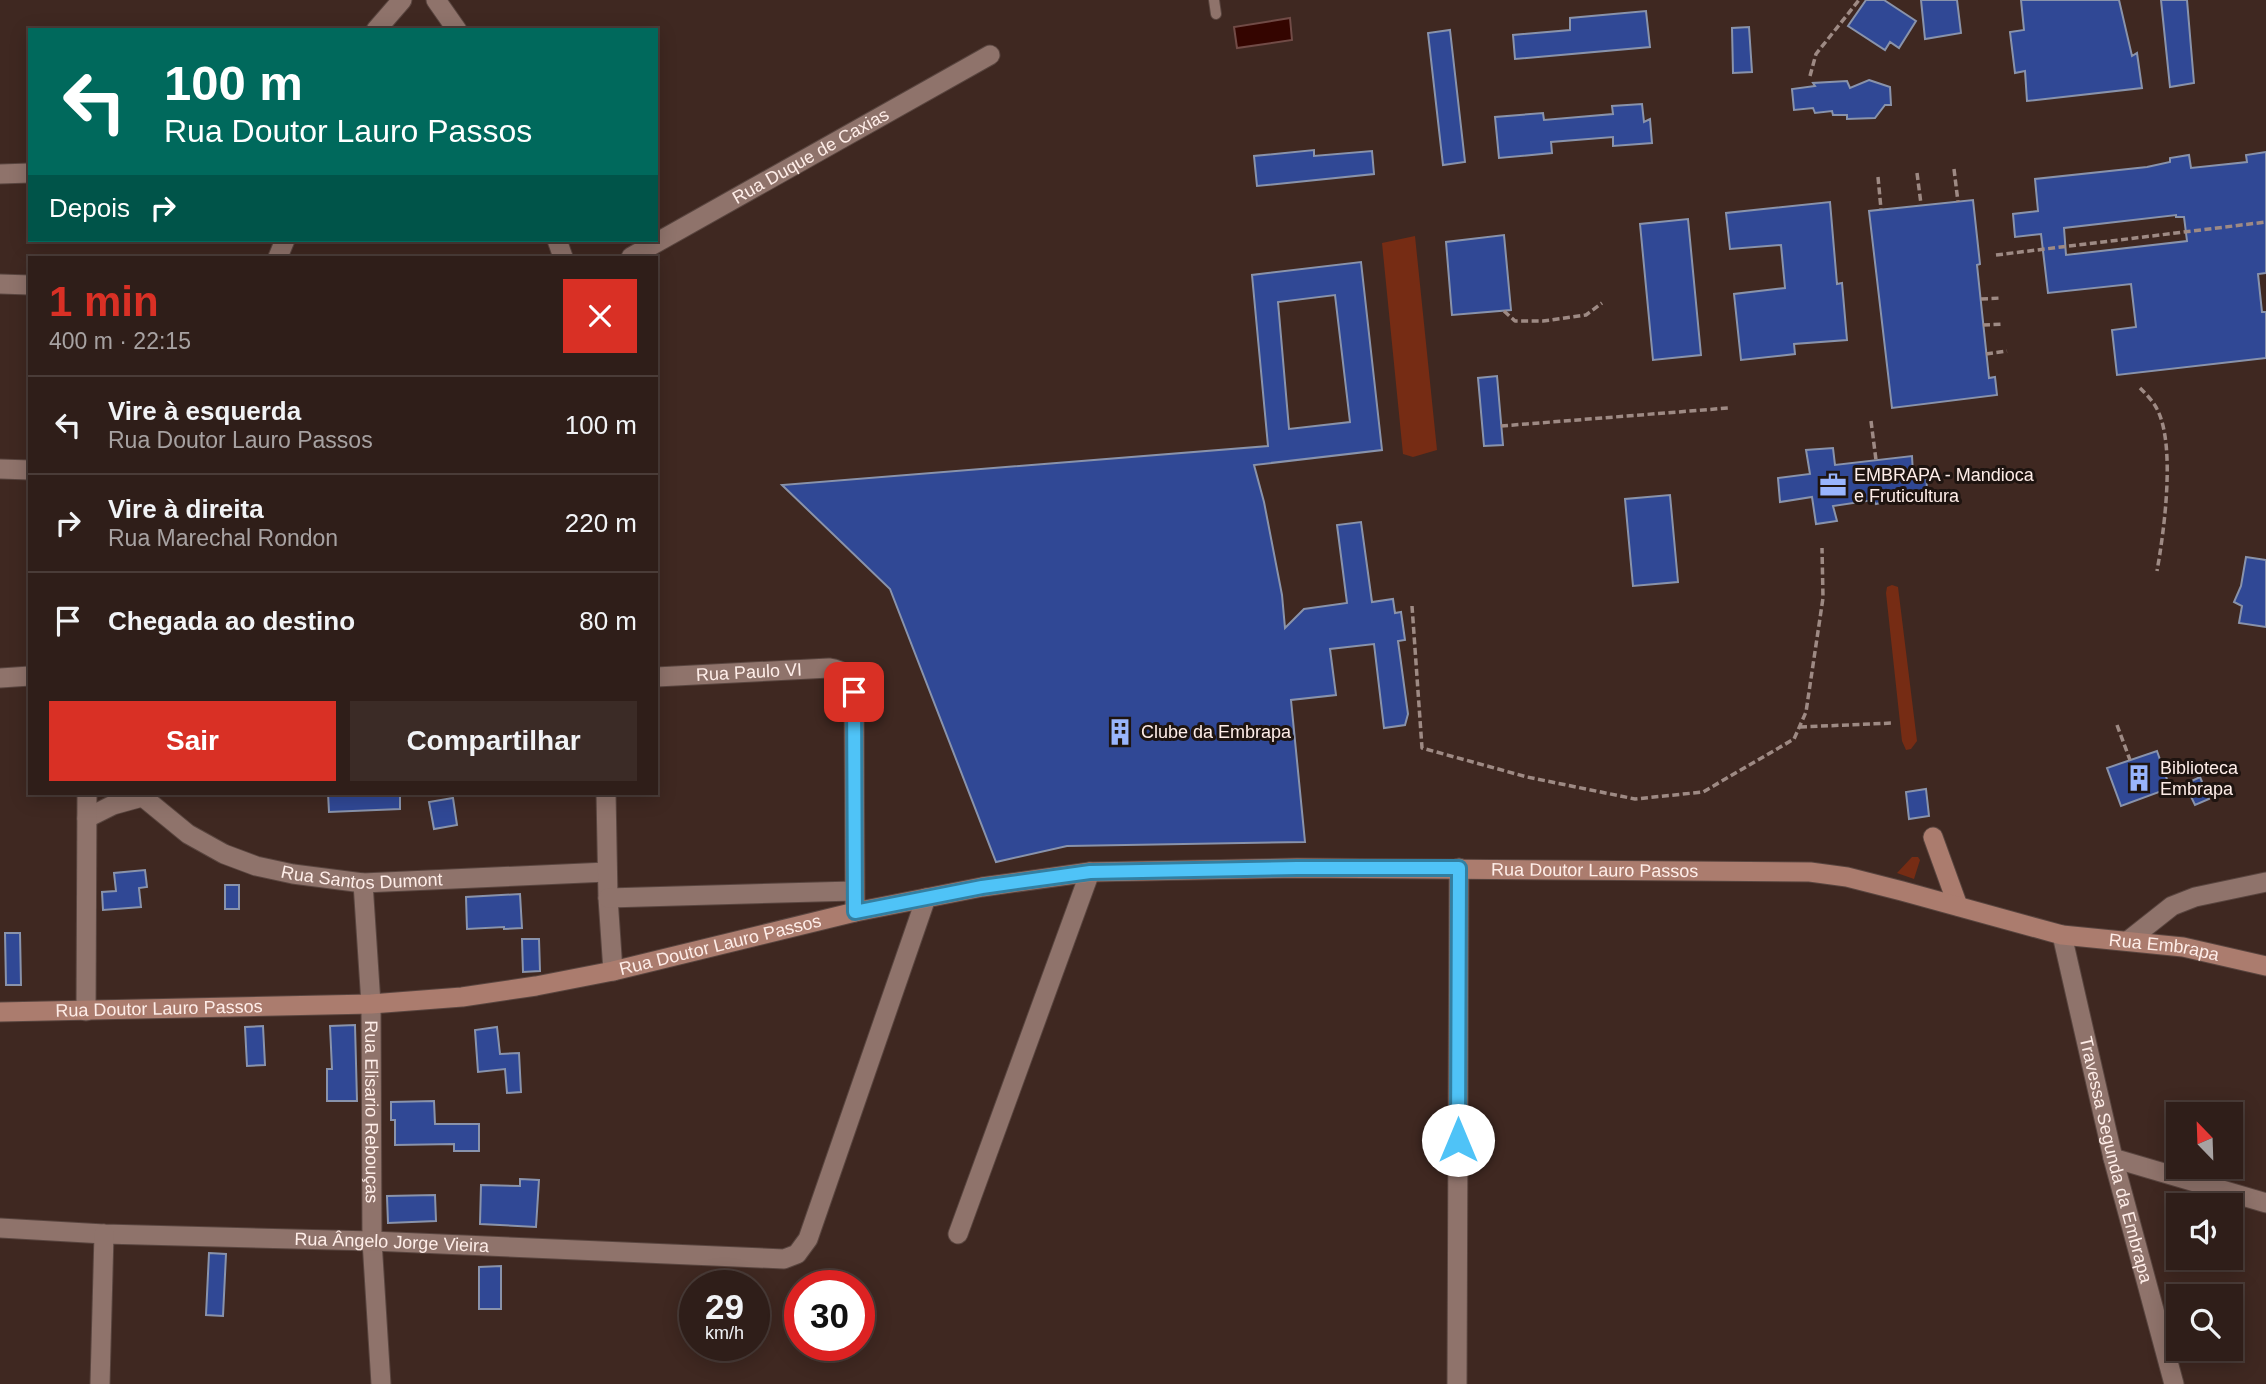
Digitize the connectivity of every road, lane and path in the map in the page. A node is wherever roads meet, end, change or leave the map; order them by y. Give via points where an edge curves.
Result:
1 (402, 0) edge
2 (436, 0) edge
3 (1214, 0) edge
4 (1860, 0) edge
5 (1216, 14) dead end
6 (378, 28) edge
7 (456, 28) edge
8 (990, 55) dead end
9 (1810, 76) dead end
10 (1954, 169) dead end
11 (28, 173) edge
12 (1917, 173) dead end
13 (0, 174) edge
14 (1878, 177) dead end
15 (1958, 202) dead end
16 (1921, 204) dead end
17 (1881, 209) dead end
18 (2266, 222) edge
19 (658, 242) edge
20 (658, 242) edge
21 (1996, 255) dead end
22 (633, 256) edge
23 (0, 284) edge
24 (28, 285) edge
25 (2001, 298) dead end
26 (1981, 299) dead end
27 (1602, 303) dead end
28 (1504, 311) dead end
29 (2004, 324) dead end
30 (1983, 325) dead end
31 (2007, 351) dead end
32 (1986, 354) dead end
33 (2140, 388) dead end
34 (1728, 408) dead end
35 (1871, 421) dead end
36 (1501, 426) dead end
37 (1875, 460) dead end
38 (0, 470) edge
39 (28, 470) edge
40 (1822, 548) dead end
41 (2157, 571) dead end
42 (1412, 606) dead end
43 (28, 676) edge
44 (658, 677) edge
45 (0, 678) edge
46 (1892, 723) dead end
47 (2117, 725) dead end
48 (1800, 727) junction
49 (2130, 761) dead end
50 (87, 795) edge
51 (140, 795) edge
52 (606, 795) edge
53 (87, 818) junction
54 (1933, 837) dead end
55 (1459, 868) junction
56 (607, 872) junction
57 (1090, 872) junction
58 (2266, 882) edge
59 (363, 883) junction
60 (854, 891) junction
61 (608, 898) junction
62 (926, 898) junction
63 (1958, 906) junction
64 (855, 912) junction
65 (2062, 935) junction
66 (2129, 940) junction
67 (2266, 966) edge
68 (613, 971) junction
69 (371, 1004) junction
70 (86, 1011) junction
71 (0, 1012) edge
72 (2113, 1158) junction
73 (2266, 1203) edge
74 (0, 1228) edge
75 (104, 1234) junction
76 (958, 1234) dead end
77 (372, 1241) junction
78 (100, 1384) edge
79 (381, 1384) edge
80 (1457, 1384) edge
81 (2174, 1384) edge

1 - 6 street
2 - 7 street
3 - 5 lane
4 - 9 path via 1816,54
8 - 20 street, Rua Duque de Caxias
10 - 15 path
11 - 13 street
12 - 16 path
14 - 17 path
18 - 21 path
19 - 22 street, Rua Duque de Caxias
23 - 24 street
25 - 26 path
27 - 28 path via 1586,315 1543,321 1515,321
29 - 30 path
31 - 32 path
33 - 41 path via 2157,409 2165,436 2164,531
34 - 36 path
35 - 37 path
38 - 39 street
40 - 48 path via 1823,598
42 - 48 path via 1422,748 1635,799 1703,792 1794,739
43 - 45 street
44 - 60 street, Rua Paulo VI via 829,668 840,669 848,677 854,692
46 - 48 path
47 - 49 path
50 - 53 street
51 - 53 street
51 - 59 street, Rua Santos Dumont via 188,834 235,858 293,874
52 - 56 street
53 - 70 street
54 - 63 main road
55 - 57 main road, Rua Doutor Lauro Passos
55 - 63 main road, Rua Doutor Lauro Passos via 1810,872
55 - 80 street
56 - 59 street, Rua Santos Dumont
56 - 61 street
57 - 62 main road, Rua Doutor Lauro Passos
57 - 76 street
58 - 66 street via 2172,906
59 - 69 street, Rua Elisario Rebouças
60 - 61 street
60 - 64 street
61 - 68 street
62 - 64 main road, Rua Doutor Lauro Passos
62 - 77 street, Rua Ângelo Jorge Vieira via 808,1239 797,1254 784,1259
63 - 65 main road, Rua Doutor Lauro Passos
64 - 68 main road, Rua Doutor Lauro Passos
65 - 66 main road, Rua Embrapa
65 - 72 street, Travessa Segunda da Embrapa
66 - 67 main road, Rua Embrapa
68 - 69 main road, Rua Doutor Lauro Passos via 462,997
69 - 70 main road, Rua Doutor Lauro Passos
69 - 77 street, Rua Elisario Rebouças
70 - 71 main road, Rua Doutor Lauro Passos
72 - 73 street
72 - 81 street, Travessa Segunda da Embrapa
74 - 75 street, Rua Ângelo Jorge Vieira
75 - 77 street, Rua Ângelo Jorge Vieira
75 - 78 street
77 - 79 street, Rua Elisario Rebouças

